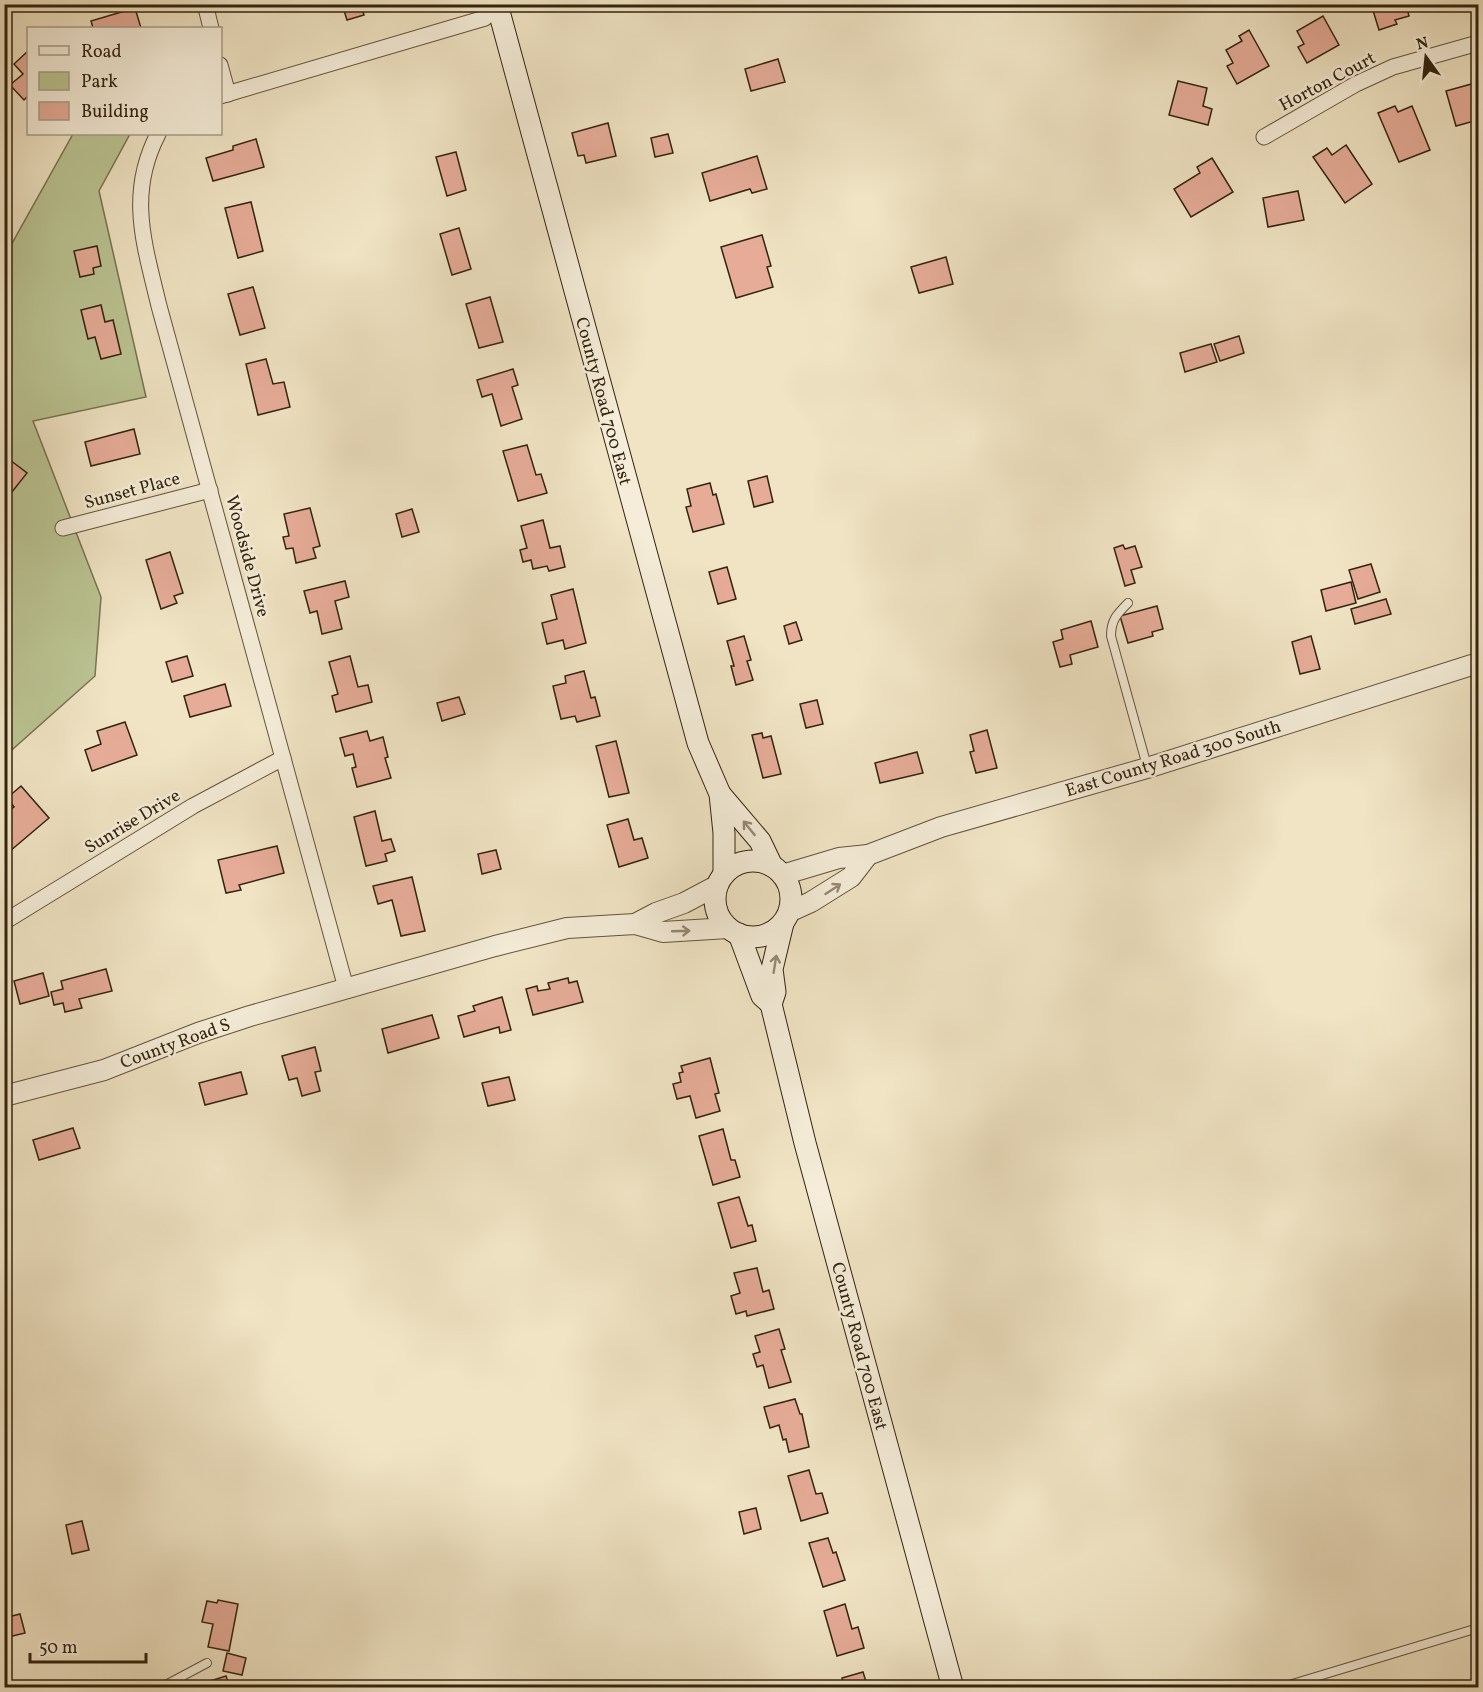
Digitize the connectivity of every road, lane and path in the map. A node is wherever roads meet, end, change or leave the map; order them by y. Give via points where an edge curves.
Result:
1 (205, 4) edge
2 (496, 4) edge
3 (211, 27) edge
4 (1479, 44) edge
5 (222, 80) edge
6 (224, 95) edge
7 (158, 135) edge
8 (1264, 137) dead end
9 (210, 490) junction
10 (63, 528) dead end
11 (1128, 603) dead end
12 (1479, 663) edge
13 (284, 758) junction
14 (1147, 768) junction
15 (720, 794) junction
16 (868, 855) junction
17 (777, 871) junction
18 (721, 880) junction
19 (786, 917) junction
20 (4, 922) edge
21 (636, 924) junction
22 (734, 931) junction
23 (346, 988) junction
24 (771, 1004) junction
25 (4, 1096) edge
26 (1479, 1628) edge
27 (207, 1663) dead end
28 (160, 1688) edge
29 (953, 1688) edge
30 (1279, 1688) edge

1 - 3 street
2 - 6 street via 485,18
2 - 15 main road, County Road 700 East via 698,743
4 - 8 street, Horton Court via 1393,67
5 - 6 street
7 - 9 street, Woodside Drive via 141,177 139,199 145,249
9 - 10 street, Sunset Place
9 - 13 street, Woodside Drive
11 - 14 lane via 1116,615 1111,636
12 - 14 street, East County Road 300 South
13 - 20 street, Sunrise Drive via 193,806
13 - 23 street, Woodside Drive
14 - 16 street, East County Road 300 South via 941,827
17 -> 15 main road, County Road 700 East via 760,841
15 - 18 main road, County Road 700 East via 724,833
16 - 17 street, East County Road 300 South
19 -> 16 street, East County Road 300 South via 851,877
17 - 18 main road via 760,862 747,862 735,866
17 - 19 main road via 789,886 791,899
18 - 21 street via 684,903
18 - 22 main road via 715,896 716,908
19 - 22 main road via 773,932 762,936 750,937
24 -> 19 main road, County Road 700 East via 775,992 772,969
21 -> 22 street via 663,932
21 - 23 street via 567,928
22 - 24 main road, County Road 700 East via 762,996
23 - 25 street, County Road S via 208,1030 104,1070
24 - 29 main road, County Road 700 East
26 - 30 lane
27 - 28 lane

